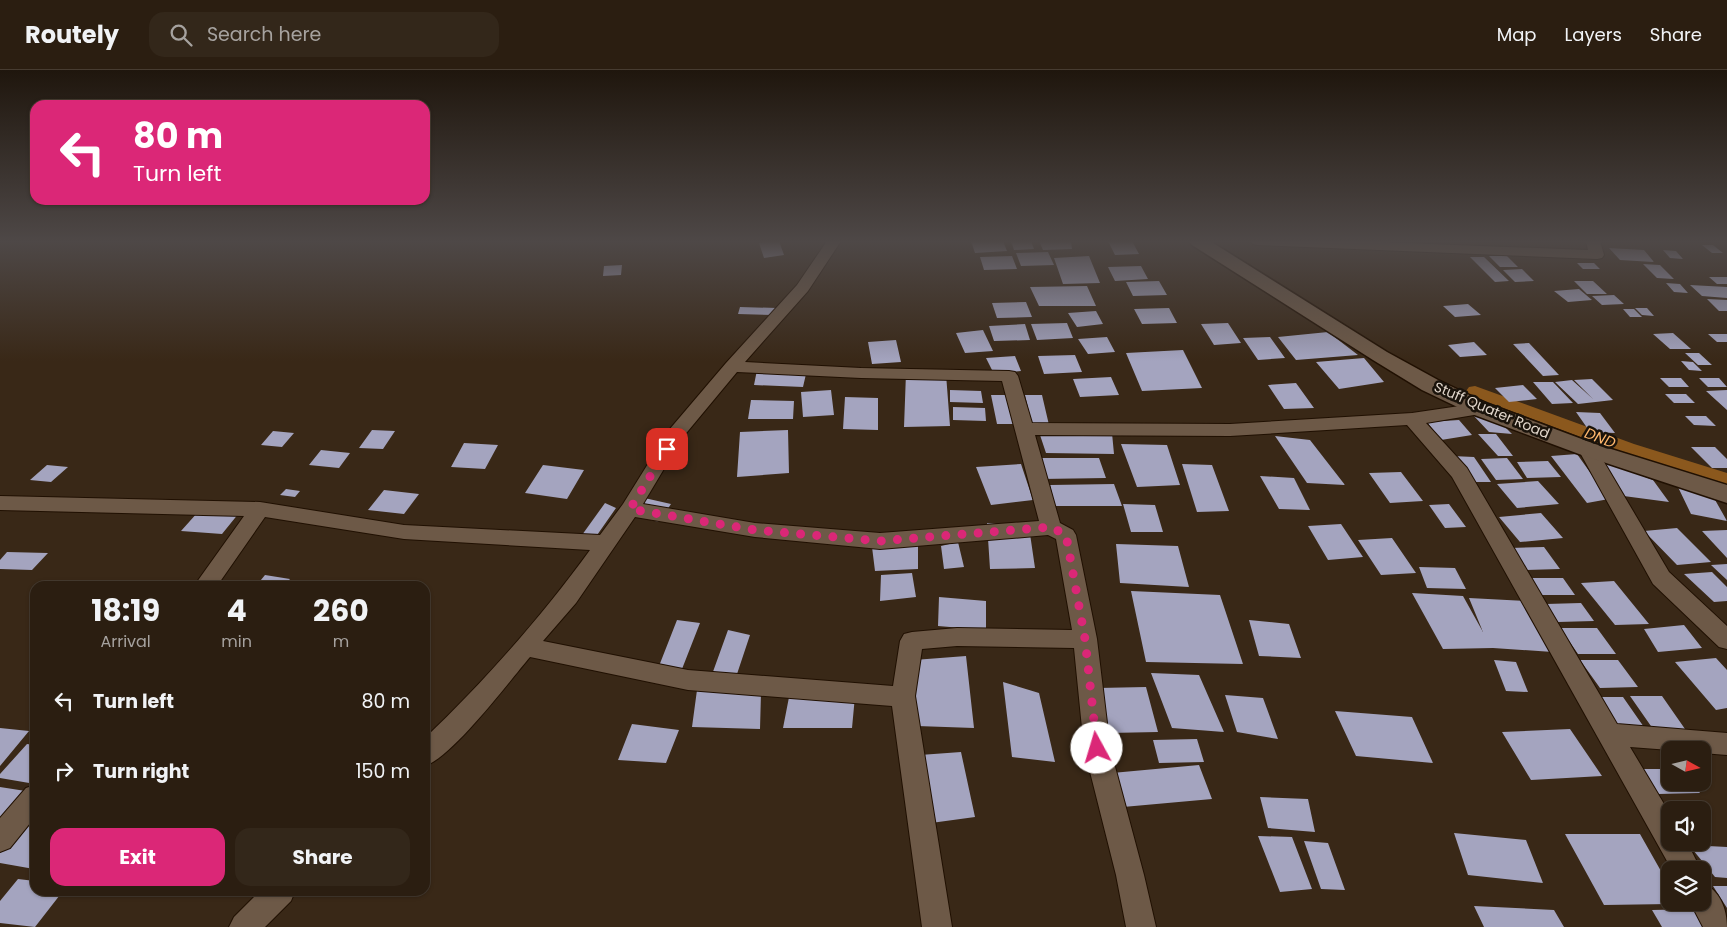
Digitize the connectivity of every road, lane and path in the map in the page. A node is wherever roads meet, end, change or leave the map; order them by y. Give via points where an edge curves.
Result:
1 (808, 281) edge
2 (1262, 281) edge
3 (732, 367) junction
4 (1480, 408) junction
5 (1412, 419) junction
6 (1024, 429) junction
7 (1587, 449) junction
8 (1727, 494) edge
9 (0, 503) edge
10 (260, 509) junction
11 (630, 509) junction
12 (1051, 527) junction
13 (605, 542) junction
14 (209, 581) edge
15 (1085, 639) junction
16 (1727, 640) edge
17 (525, 646) junction
18 (903, 696) junction
19 (1610, 734) junction
20 (1727, 744) edge
21 (430, 750) edge
22 (30, 803) edge
23 (1661, 823) edge
24 (0, 839) edge
25 (276, 896) edge
26 (1710, 911) edge
27 (244, 927) edge
28 (937, 927) edge
29 (1141, 927) edge
30 (1720, 927) edge

1 - 3 street
2 - 4 street, Stuff Quater Road via 1380,356 1430,385
3 - 6 street via 1009,376
3 - 11 street via 676,434
4 - 5 street
4 - 7 street, Stuff Quater Road
5 - 6 street via 1230,430
5 - 19 street via 1460,473
6 - 12 street
7 - 8 street, Stuff Quater Road
7 - 16 street via 1661,578
9 - 10 street
10 - 13 street via 404,532
10 - 14 street
11 - 12 street via 755,530 880,541
11 - 13 street
12 - 15 street via 1066,535
13 - 17 street via 568,597
15 - 18 street via 957,637 912,641
15 - 29 street via 1097,748
17 - 18 street via 688,680
17 - 21 street via 462,719
18 - 28 street
19 - 20 street
19 - 23 street
22 - 24 street
25 - 27 street
26 - 30 street

